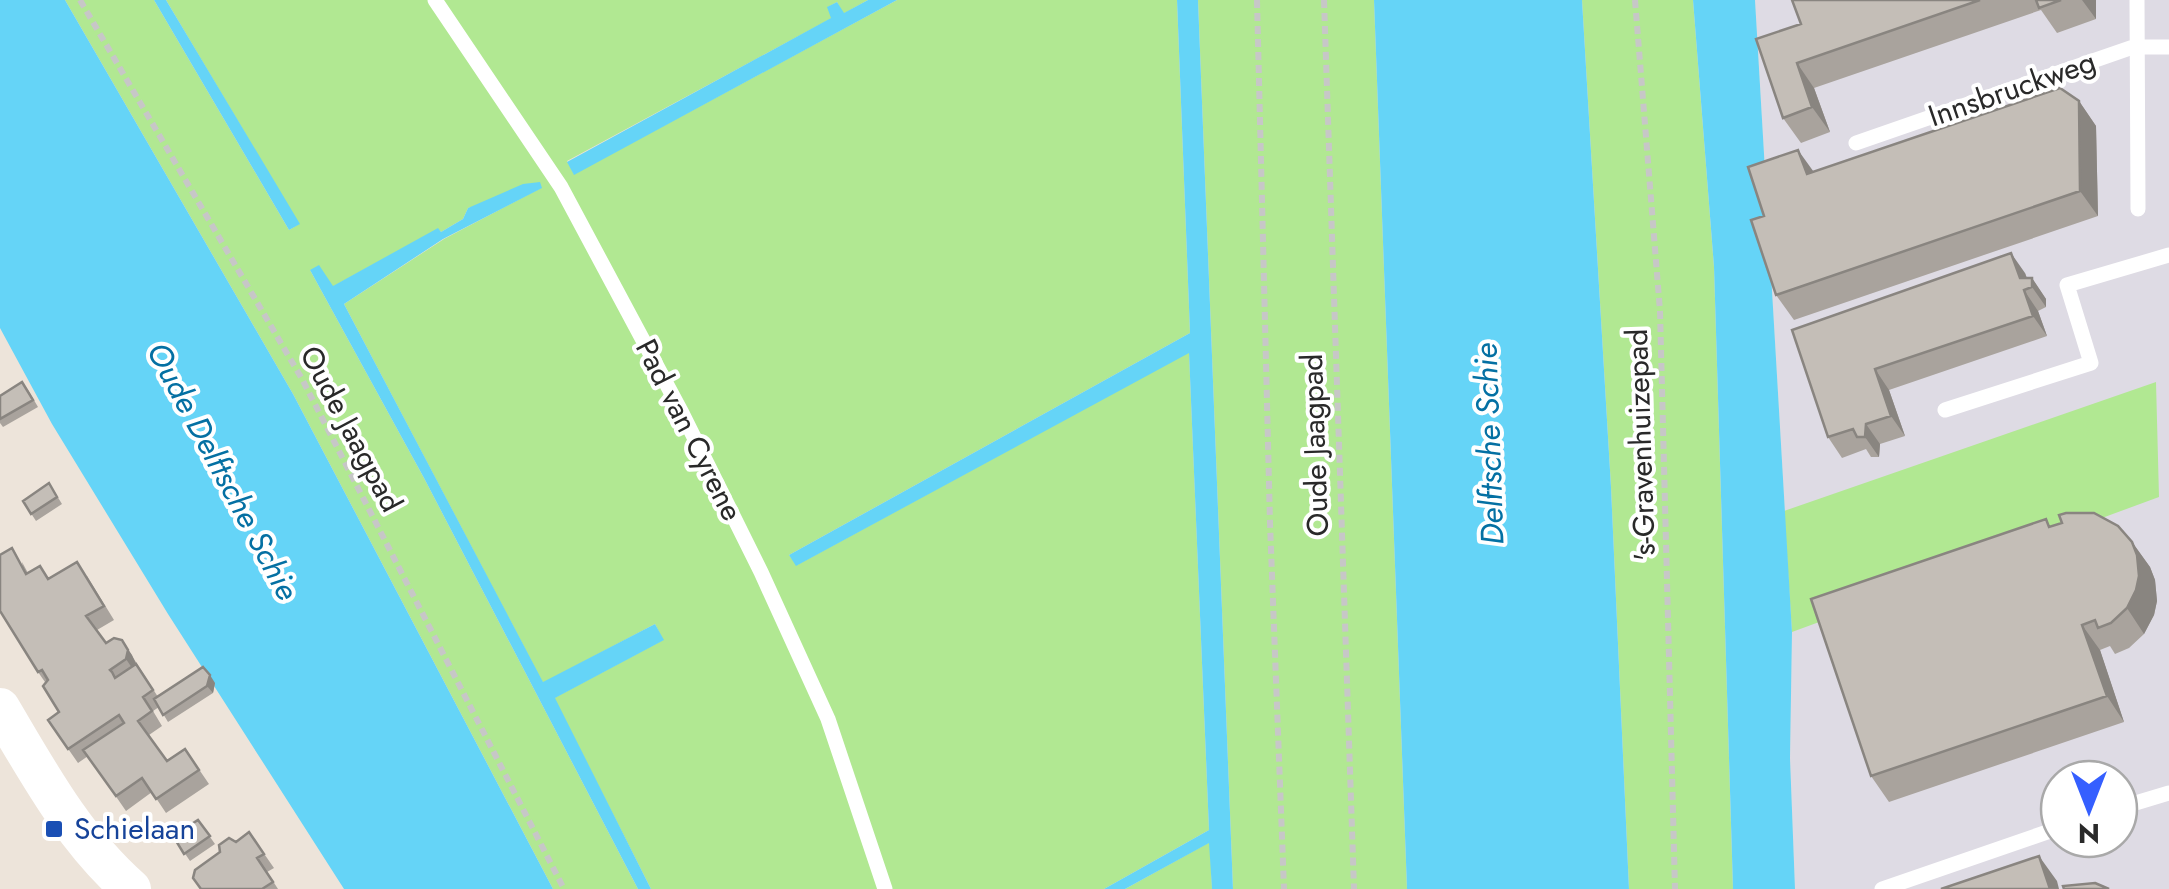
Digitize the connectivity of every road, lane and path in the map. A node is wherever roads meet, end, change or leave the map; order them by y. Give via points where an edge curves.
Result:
1 (80, 0) edge
2 (435, 0) edge
3 (1257, 0) edge
4 (1324, 0) edge
5 (1635, 0) edge
6 (2136, 0) edge
7 (2137, 47) junction
8 (2169, 47) edge
9 (1856, 143) dead end
10 (2138, 209) dead end
11 (2169, 255) edge
12 (1945, 410) dead end
13 (0, 708) edge
14 (2169, 793) edge
15 (2139, 802) edge
16 (2039, 835) edge
17 (131, 889) edge
18 (564, 889) edge
19 (884, 889) edge
20 (1284, 889) edge
21 (1354, 889) edge
22 (1675, 889) edge
23 (1882, 889) edge

1 - 18 path, Oude Jaagpad via 302,379
2 - 19 lane, Pad van Cyrene via 561,187 682,413 828,719
3 - 20 path
4 - 21 path, Oude Jaagpad
5 - 22 path, 's-Gravenhuizepad via 1660,311
6 - 7 lane
7 - 8 lane, Innsbruckweg
7 - 9 lane, Innsbruckweg
7 - 10 lane
11 - 12 lane via 2066,285 2091,363
13 - 17 street via 69,820
14 - 15 lane
16 - 23 lane

